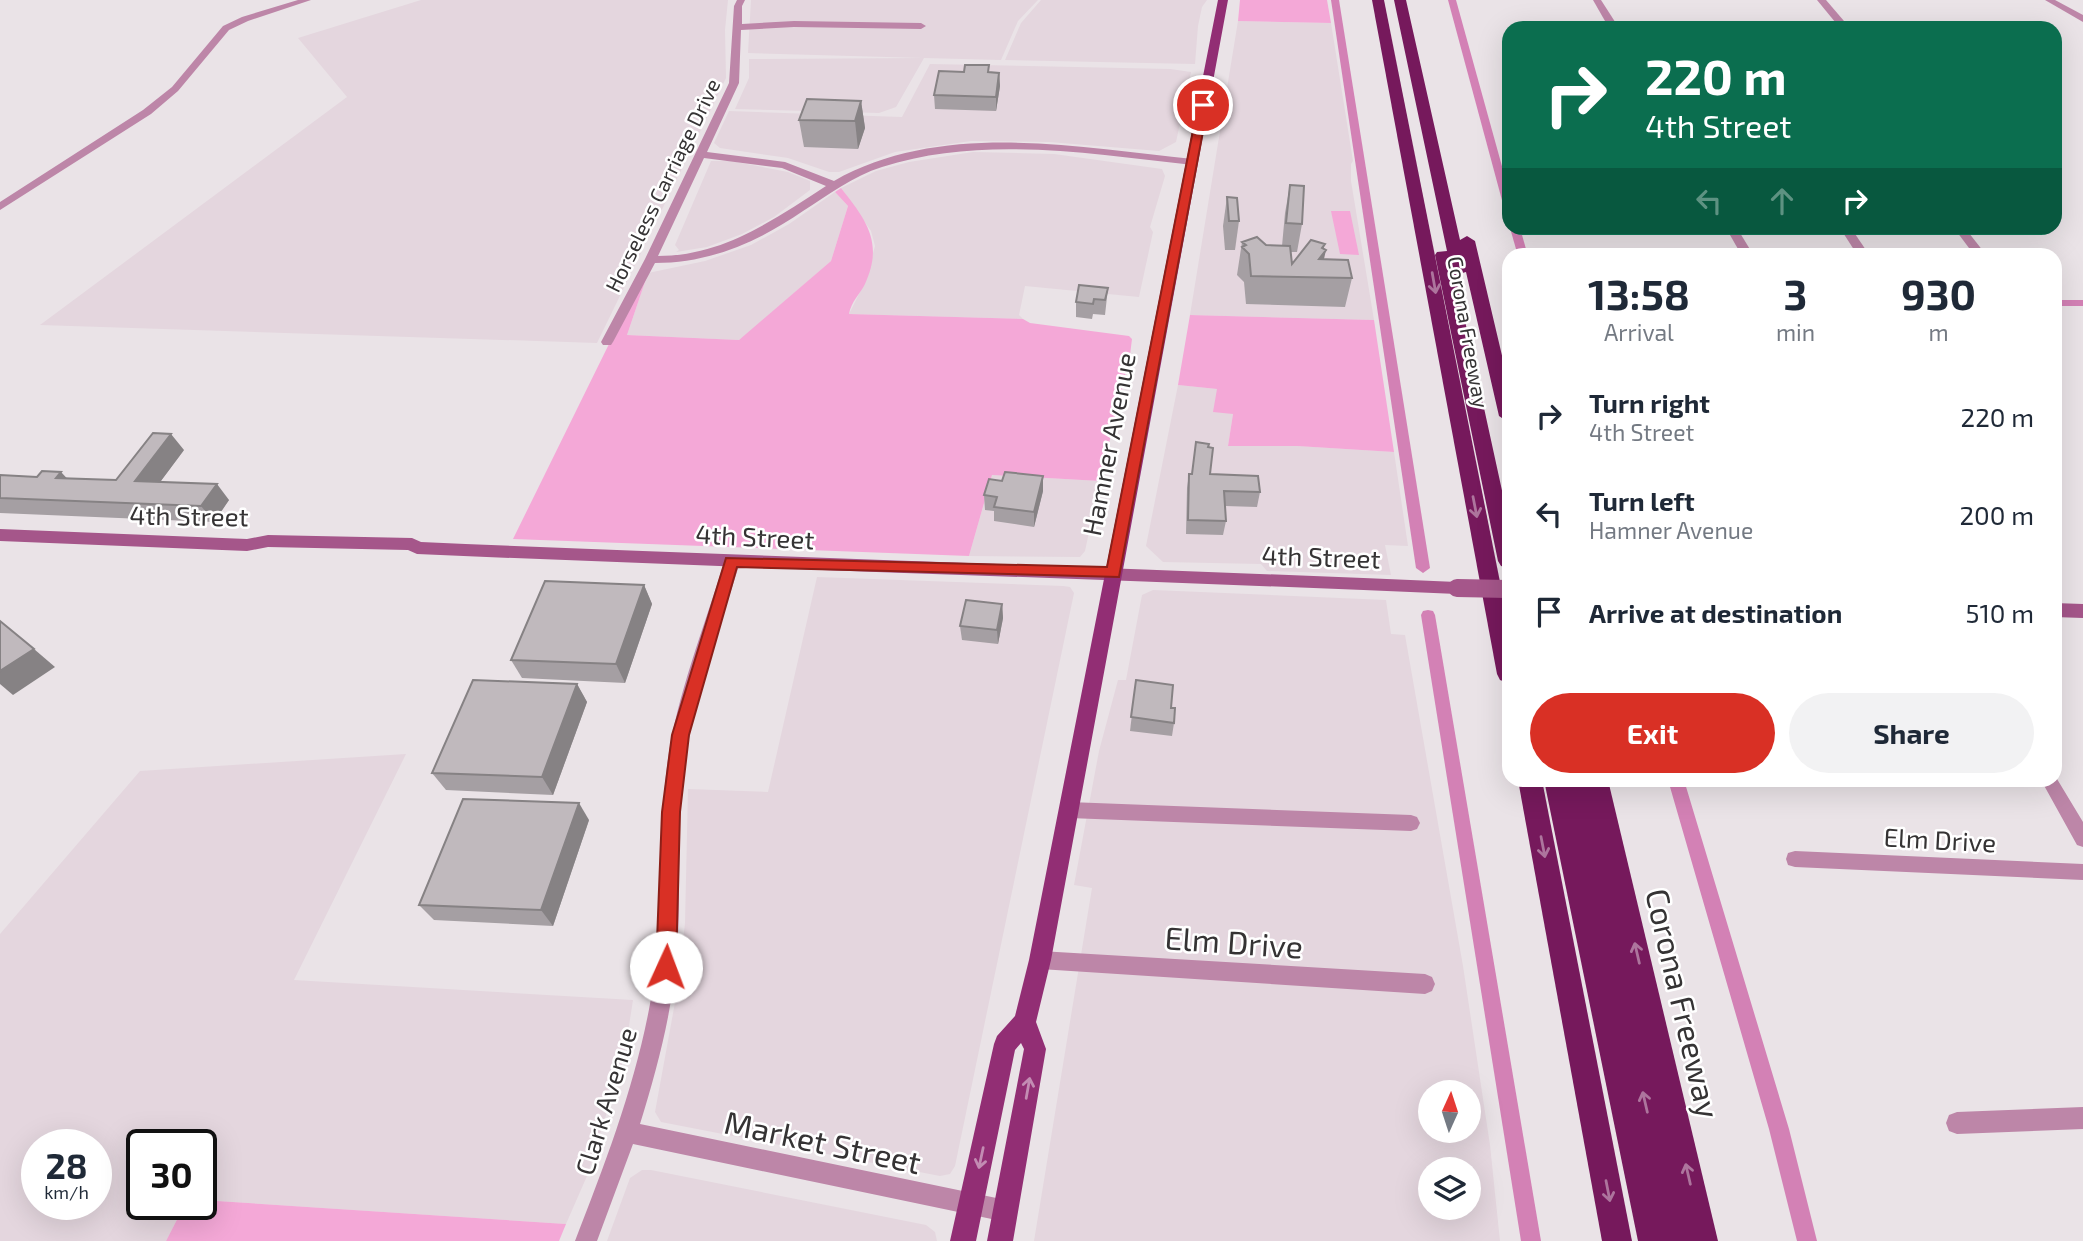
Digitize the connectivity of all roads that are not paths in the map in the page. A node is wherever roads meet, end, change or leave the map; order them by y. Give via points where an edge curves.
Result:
1 (307, 0) edge
2 (316, 0) edge
3 (741, 0) edge
4 (1223, 0) edge
5 (1378, 0) edge
6 (1388, 0) edge
7 (1399, 0) edge
8 (1411, 0) edge
9 (1597, 0) edge
10 (1821, 0) edge
11 (2049, 0) edge
12 (289, 6) junction
13 (2083, 19) edge
14 (1610, 21) edge
15 (1839, 21) edge
16 (921, 26) dead end
17 (737, 27) junction
18 (701, 155) junction
19 (1193, 162) junction
20 (832, 185) junction
21 (1437, 200) junction
22 (0, 207) edge
23 (1428, 249) junction
24 (1469, 252) junction
25 (651, 259) junction
26 (607, 342) dead end
27 (1502, 391) edge
28 (1502, 470) edge
29 (1502, 530) edge
30 (0, 535) edge
31 (247, 545) junction
32 (415, 546) junction
33 (732, 562) junction
34 (1113, 573) junction
35 (1502, 589) edge
36 (2062, 610) edge
37 (2083, 611) edge
38 (1502, 644) edge
39 (1531, 787) edge
40 (1557, 787) edge
41 (1575, 787) edge
42 (1598, 787) edge
43 (2054, 787) edge
44 (1069, 810) junction
45 (1411, 823) dead end
46 (2083, 839) edge
47 (1795, 859) dead end
48 (2083, 872) edge
49 (1040, 960) junction
50 (1425, 984) dead end
51 (1025, 1022) junction
52 (2083, 1118) edge
53 (1957, 1123) dead end
54 (628, 1132) junction
55 (971, 1205) junction
56 (1006, 1211) junction
57 (586, 1241) edge
58 (963, 1241) edge
59 (1000, 1241) edge
60 (1617, 1241) edge
61 (1653, 1241) edge
62 (1674, 1241) edge
63 (1703, 1241) edge

1 - 12 street
2 - 12 street
3 - 17 street, Horseless Carriage Drive
4 - 19 main road, Hamner Avenue
5 - 23 highway, Corona Freeway
6 - 21 highway
7 - 21 highway
8 - 24 highway, Corona Freeway
9 - 14 street
10 - 15 street
11 - 13 street
12 - 22 street via 226,28 175,89 147,112
16 - 17 street
17 - 18 street, Horseless Carriage Drive via 734,82
18 - 20 street via 783,164 813,173
18 - 25 street, Horseless Carriage Drive
19 - 20 street via 997,145 915,154
19 - 34 main road, Hamner Avenue
20 - 25 street via 774,226 727,247 690,258
21 - 23 highway
21 - 24 highway
21 - 28 highway
21 - 29 highway
23 -> 38 highway, Corona Freeway
24 - 27 highway, Corona Freeway
25 - 26 street, Horseless Carriage Drive
30 - 31 street, 4th Street
31 - 32 street via 369,550
31 - 32 street, 4th Street via 268,541
32 - 33 street, 4th Street
33 - 34 street, 4th Street
33 - 54 street, Clark Avenue via 681,735 671,812 666,967
34 - 35 street, 4th Street, bridge
34 - 44 main road, Hamner Avenue
36 - 37 street
39 -> 60 highway
40 - 61 highway
62 -> 41 highway
63 -> 42 highway, Corona Freeway
43 - 46 street
44 - 45 street
44 - 49 main road, Hamner Avenue
47 - 48 street, Elm Drive
49 - 50 street, Elm Drive
49 - 51 main road, Hamner Avenue
51 -> 55 main road, Hamner Avenue via 1004,1044
56 -> 51 main road, Hamner Avenue via 1035,1049
52 - 53 street
54 - 55 street, Market Street
54 - 57 street, Clark Avenue
55 - 56 street, Market Street
55 - 58 main road, Hamner Avenue
56 - 59 main road, Hamner Avenue

